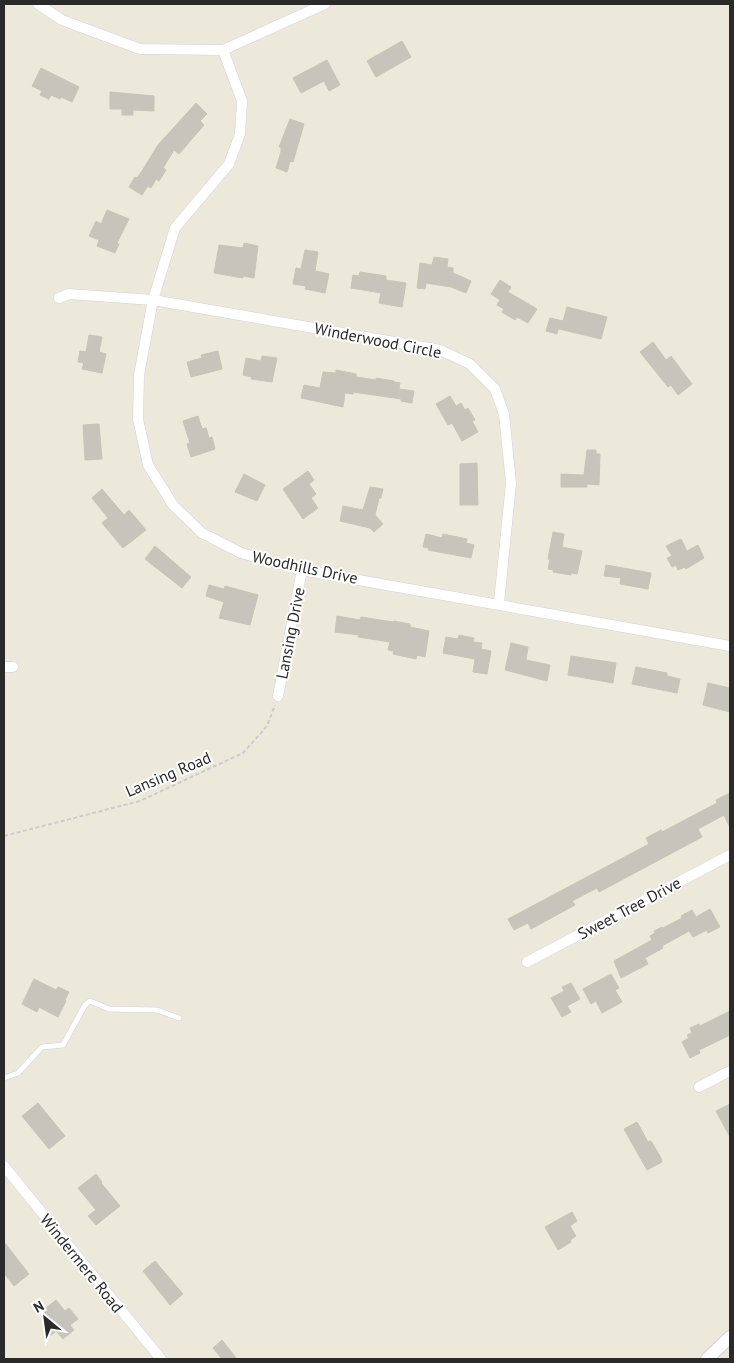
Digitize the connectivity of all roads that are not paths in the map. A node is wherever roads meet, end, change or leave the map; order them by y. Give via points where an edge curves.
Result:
1 (38, 4) edge
2 (325, 4) edge
3 (223, 50) junction
4 (59, 298) dead end
5 (153, 300) junction
6 (302, 570) junction
7 (499, 603) junction
8 (730, 646) edge
9 (278, 696) road end
10 (730, 855) edge
11 (527, 962) dead end
12 (179, 1018) dead end
13 (730, 1071) edge
14 (4, 1078) edge
15 (699, 1088) dead end
16 (4, 1166) edge
17 (730, 1337) edge
18 (161, 1359) edge
19 (707, 1359) edge

1 - 3 street via 62,20 140,49
2 - 3 street
3 - 5 street, Woodhills Drive via 242,101 240,134 229,164 175,228
4 - 5 street, Winderwood Circle via 69,294
5 - 6 street, Woodhills Drive via 139,375 138,418 148,465 173,505 202,533 241,553
5 - 7 street, Winderwood Circle via 440,350 470,364 495,389 504,414 511,483
6 - 7 street, Woodhills Drive
6 - 9 street, Lansing Drive
7 - 8 street, Woodhills Drive
10 - 11 street, Sweet Tree Drive
12 - 14 lane via 157,1010 109,1010 90,1001 85,1004 63,1045 42,1047 18,1073
13 - 15 street
16 - 18 street, Windermere Road
17 - 19 street

